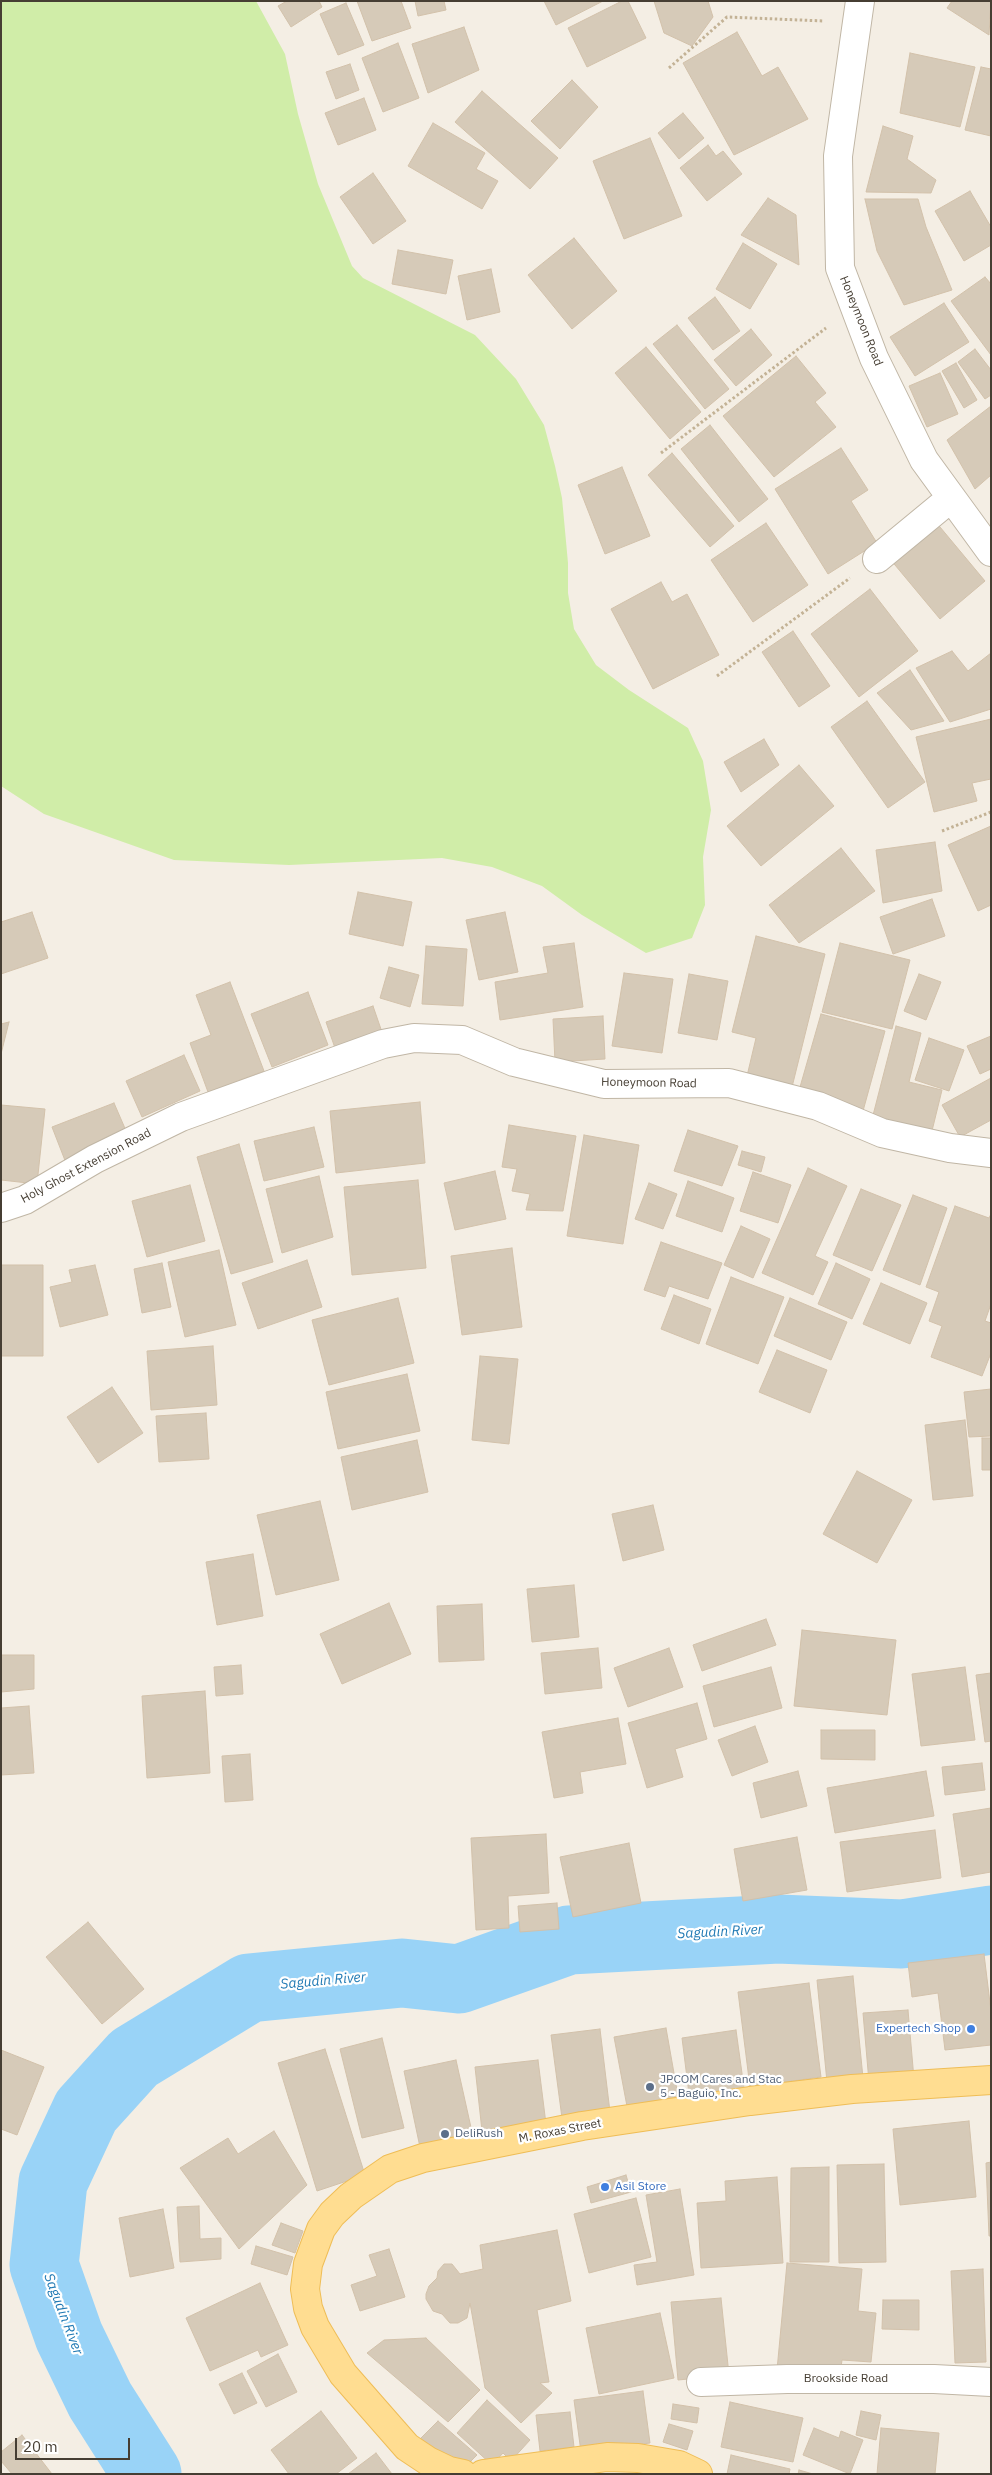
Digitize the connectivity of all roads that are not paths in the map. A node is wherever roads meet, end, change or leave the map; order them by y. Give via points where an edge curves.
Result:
1 (858, 12) edge
2 (951, 498) junction
3 (991, 552) edge
4 (877, 559) road end
5 (226, 1102) joint
6 (991, 1153) edge
7 (1, 1208) edge
8 (991, 2080) edge
9 (701, 2382) dead end
10 (991, 2382) edge
11 (683, 2471) edge
12 (463, 2474) edge
13 (482, 2474) edge

1 - 2 street, Honeymoon Road via 838,156 840,268 874,358 924,460
2 - 3 street, Honeymoon Road
2 - 4 street
5 - 6 street, Honeymoon Road via 383,1044 414,1038 462,1040 514,1062 604,1084 729,1083 818,1106 882,1133
5 - 7 street, Holy Ghost Extension Road via 180,1118 95,1159 25,1200
8 - 12 main road, M. Roxas Street via 843,2090 582,2126 423,2158 390,2169 351,2196 321,2229 308,2264 305,2289 315,2327 343,2374 407,2447 428,2461
9 - 10 street, Brookside Road via 807,2379
11 - 13 main road via 638,2458 607,2457

